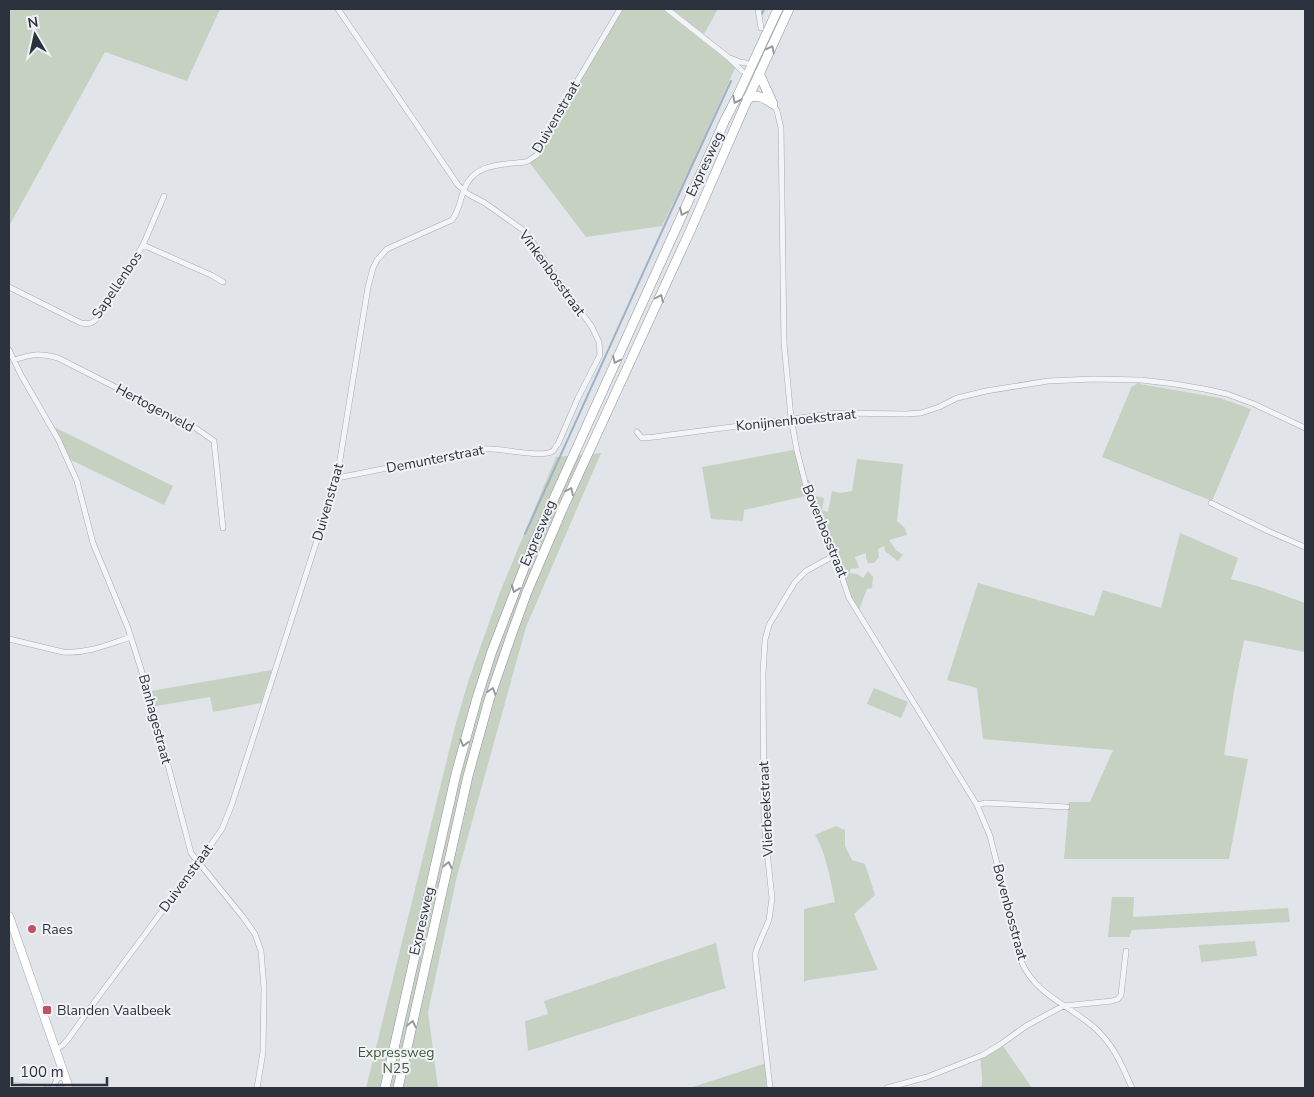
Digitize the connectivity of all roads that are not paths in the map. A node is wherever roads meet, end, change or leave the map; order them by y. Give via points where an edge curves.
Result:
1 (338, 9) edge
2 (620, 9) edge
3 (667, 9) edge
4 (758, 9) edge
5 (778, 9) edge
6 (789, 9) edge
7 (761, 28) dead end
8 (728, 57) junction
9 (747, 65) junction
10 (759, 73) junction
11 (745, 81) junction
12 (747, 99) junction
13 (773, 104) junction
14 (463, 191) junction
15 (164, 196) dead end
16 (143, 246) junction
17 (223, 282) dead end
18 (9, 287) edge
19 (9, 350) edge
20 (14, 360) junction
21 (791, 418) junction
22 (1305, 428) edge
23 (637, 432) dead end
24 (532, 453) joint
25 (337, 478) junction
26 (1211, 503) dead end
27 (223, 528) dead end
28 (1305, 547) edge
29 (835, 555) junction
30 (131, 636) junction
31 (9, 639) edge
32 (977, 805) junction
33 (1067, 807) dead end
34 (198, 863) junction
35 (9, 916) edge
36 (1126, 951) dead end
37 (1063, 1006) junction
38 (55, 1050) junction
39 (64, 1076) junction
40 (9, 1085) edge
41 (42, 1088) edge
42 (53, 1088) edge
43 (69, 1088) edge
44 (257, 1088) edge
45 (385, 1088) edge
46 (398, 1088) edge
47 (770, 1088) edge
48 (887, 1088) edge
49 (1132, 1088) edge

1 - 14 street, Vinkenbosstraat
2 - 14 street, Duivenstraat via 536,155 525,162 477,171
3 - 8 street
4 - 7 street
5 - 9 highway, Expresweg
10 -> 6 highway, Expresweg
8 - 9 street
8 - 9 street
9 - 11 highway, Expresweg
9 - 11 highway
10 - 12 highway, Expresweg
10 - 13 highway
11 -> 45 highway, Expresweg via 550,505 492,651 456,774
12 - 13 highway via 758,96
46 -> 12 highway, Expresweg via 468,776 510,636 562,510
13 - 21 street, Bovenbosstraat via 781,128 784,343
14 - 24 street, Vinkenbosstraat via 523,230 592,327 599,342 600,355 558,444 553,450
14 - 25 street, Duivenstraat via 457,214 452,220 387,249 373,268
15 - 16 street, Sapellenbos
16 - 17 street, Sapellenbos
16 - 18 street, Sapellenbos via 100,315 88,324
19 - 20 street, Banhagestraat
20 - 27 street, Hertogenveld via 30,354 58,358 194,427 214,442
20 - 30 street, Banhagestraat via 67,458 77,482 93,543
21 - 22 street, Konijnenhoekstraat via 838,413 921,413 957,398 986,391 1093,378 1142,380 1212,390 1254,404
21 - 23 street, Konijnenhoekstraat via 654,437 642,438
21 - 29 street, Bovenbosstraat via 808,494
24 - 25 street, Demunterstraat via 483,449
25 - 34 street, Duivenstraat via 232,804 222,829
26 - 28 street
29 - 32 street, Bovenbosstraat via 849,598
29 - 47 street, Vlierbeekstraat via 806,572 796,582 769,625 764,640 764,822 772,898 769,920 755,955
30 - 31 street via 94,649 73,652
30 - 34 street, Banhagestraat via 158,723 191,853
32 - 33 street
32 - 37 street, Bovenbosstraat via 990,836 1022,963 1027,974
34 - 38 street, Duivenstraat via 69,1038
34 - 44 street, Banhagestraat via 243,917 262,951 264,1052
35 - 38 main road
36 - 37 street via 1118,999
37 - 48 street via 983,1055 927,1077
37 - 49 street, Bovenbosstraat via 1103,1036 1115,1052
38 - 39 main road
39 - 42 street via 57,1079
39 - 43 main road
40 - 41 street

